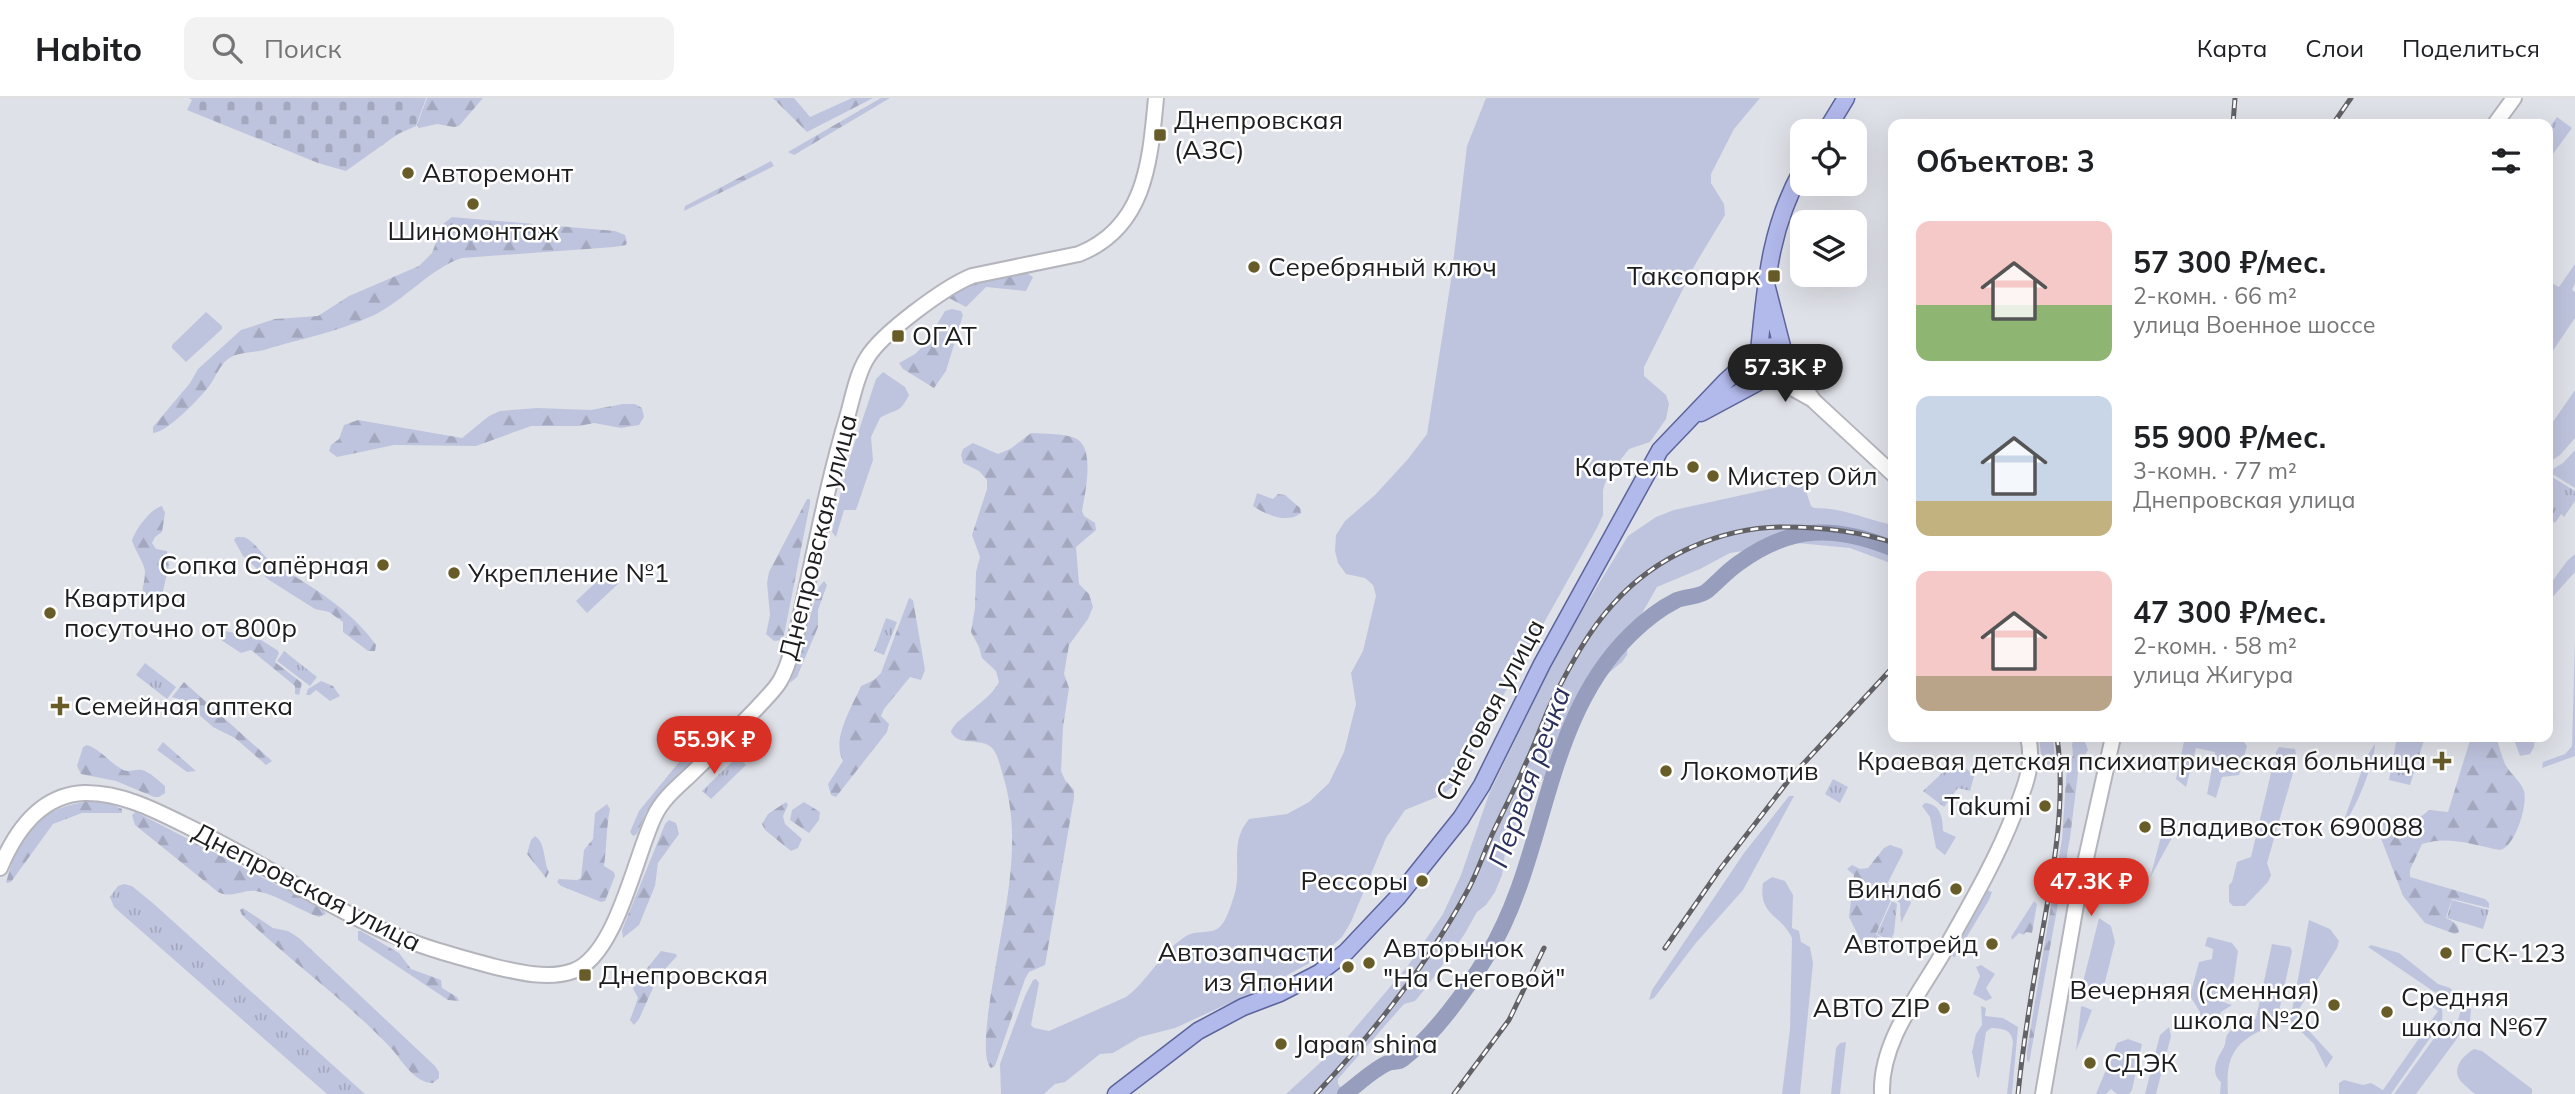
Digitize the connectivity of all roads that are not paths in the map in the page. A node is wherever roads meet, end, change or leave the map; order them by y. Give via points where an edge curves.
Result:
1 (1156, 98) edge
2 (1846, 98) edge
3 (2514, 98) edge
4 (1833, 119) edge
5 (2499, 119) edge
6 (1790, 195) edge
7 (1766, 284) junction
8 (1757, 353) junction
9 (1784, 357) junction
10 (1770, 377) junction
11 (1814, 401) junction
12 (1686, 422) junction
13 (1888, 469) edge
14 (2029, 742) edge
15 (2112, 742) edge
16 (0, 868) edge
17 (1116, 1094) edge
18 (1882, 1094) edge
19 (2043, 1094) edge

1 - 16 main road, Днепровская улица via 1142,184 1117,231 1079,254 961,280 869,354 832,469 783,677 660,806 609,934 582,967 533,974 423,947 370,924 173,819 106,795 69,796 45,808 24,823
2 - 4 main road
3 - 5 main road
6 - 7 main road
7 - 8 main road
7 - 9 main road
8 - 9 main road via 1772,346
8 - 10 main road via 1756,370
8 - 12 main road, Снеговая улица
9 - 10 main road via 1781,373
9 - 11 main road
10 - 11 main road
10 - 12 main road
11 - 13 main road
12 - 17 main road, Снеговая улица via 1654,462 1542,664 1482,785 1397,898 1346,952 1319,972 1198,1031
14 - 18 main road via 2029,772 2008,831 1895,1036 1884,1065
15 - 19 main road via 2075,912

